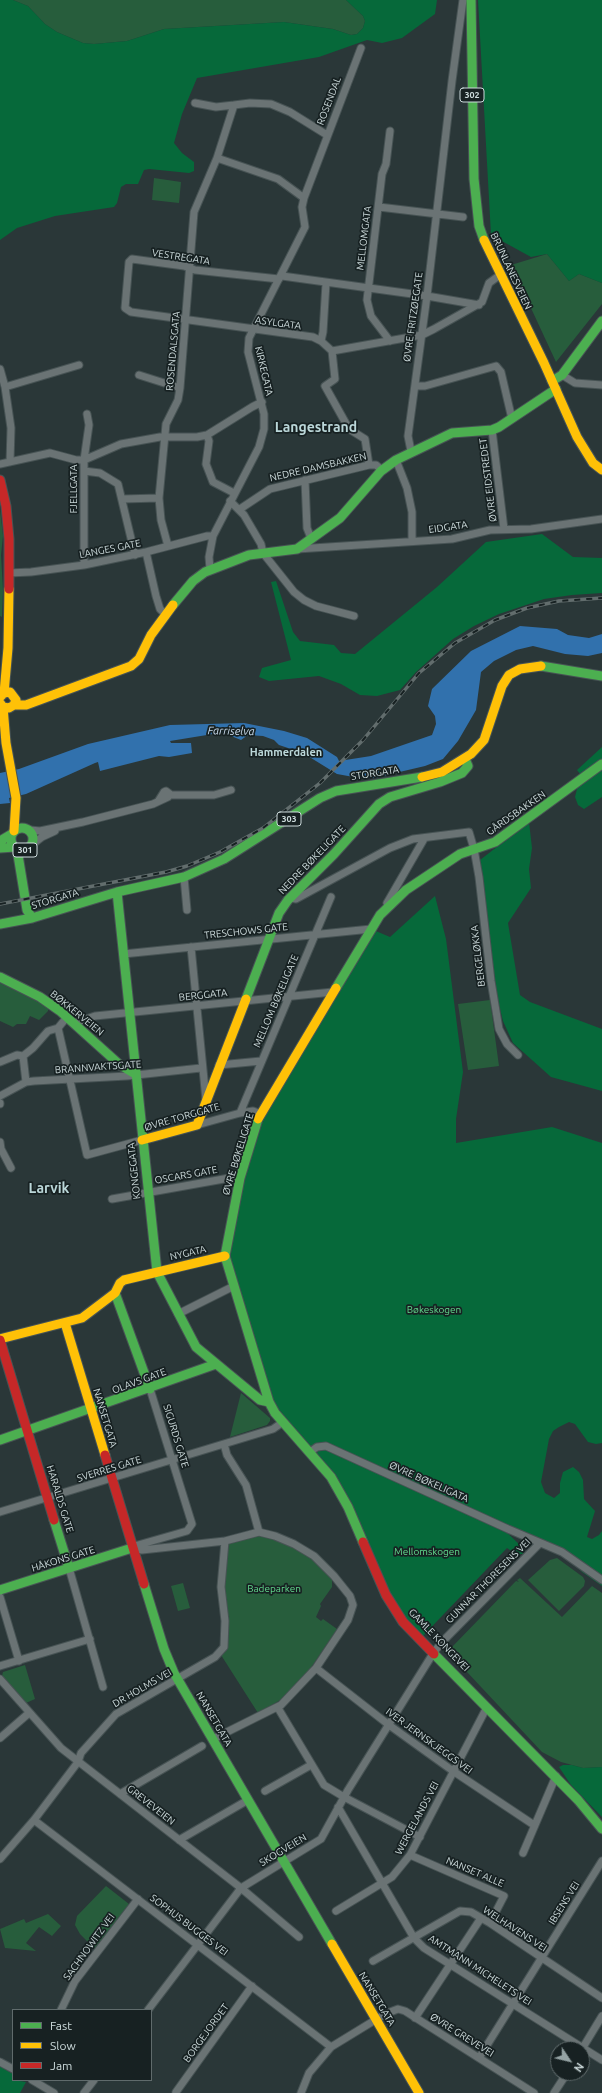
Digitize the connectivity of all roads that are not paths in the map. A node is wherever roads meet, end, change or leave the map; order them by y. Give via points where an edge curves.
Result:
1 (463, 0) edge
2 (471, 0) edge
3 (361, 48) dead end
4 (195, 103) dead end
5 (234, 105) junction
6 (390, 132) dead end
7 (327, 135) junction
8 (217, 158) junction
9 (304, 198) junction
10 (378, 207) junction
11 (437, 213) junction
12 (463, 217) dead end
13 (189, 267) junction
14 (500, 275) junction
15 (280, 277) junction
16 (326, 283) junction
17 (368, 288) junction
18 (427, 296) junction
19 (479, 305) junction
20 (126, 310) joint
21 (185, 319) junction
22 (600, 325) edge
23 (253, 330) junction
24 (422, 335) junction
25 (321, 341) junction
26 (390, 341) junction
27 (332, 351) junction
28 (78, 365) dead end
29 (0, 369) edge
30 (139, 375) dead end
31 (562, 375) junction
32 (554, 385) junction
33 (602, 385) edge
34 (414, 386) junction
35 (5, 387) junction
36 (180, 388) junction
37 (262, 402) junction
38 (87, 414) dead end
39 (512, 419) junction
40 (492, 430) junction
41 (207, 435) junction
42 (164, 437) junction
43 (411, 452) junction
44 (84, 460) junction
45 (396, 460) junction
46 (10, 462) junction
47 (0, 464) edge
48 (369, 465) junction
49 (382, 470) junction
50 (84, 471) junction
51 (602, 474) edge
52 (0, 480) edge
53 (305, 480) junction
54 (234, 493) junction
55 (159, 498) junction
56 (122, 499) junction
57 (230, 501) junction
58 (240, 509) junction
59 (602, 519) edge
60 (504, 529) junction
61 (213, 536) junction
62 (311, 538) junction
63 (412, 541) junction
64 (168, 546) junction
65 (297, 550) junction
66 (146, 552) junction
67 (263, 553) junction
68 (135, 555) junction
69 (84, 564) junction
70 (210, 569) junction
71 (9, 573) junction
72 (166, 615) junction
73 (354, 616) dead end
74 (602, 676) edge
75 (8, 695) edge
76 (31, 702) junction
77 (7, 706) edge
78 (465, 759) junction
79 (602, 764) edge
80 (231, 790) dead end
81 (16, 798) junction
82 (65, 827) junction
83 (27, 829) junction
84 (13, 833) junction
85 (424, 839) junction
86 (0, 841) edge
87 (30, 846) junction
88 (0, 848) edge
89 (16, 848) junction
90 (474, 849) junction
91 (184, 877) junction
92 (116, 892) junction
93 (331, 897) dead end
94 (291, 898) junction
95 (187, 910) dead end
96 (31, 912) junction
97 (380, 915) junction
98 (0, 916) edge
99 (0, 924) edge
100 (371, 929) junction
101 (315, 933) junction
102 (269, 940) junction
103 (190, 947) junction
104 (122, 954) junction
105 (0, 977) edge
106 (333, 992) junction
107 (288, 996) junction
108 (244, 1001) junction
109 (196, 1006) junction
110 (128, 1013) junction
111 (67, 1017) junction
112 (75, 1023) junction
113 (58, 1028) junction
114 (518, 1055) dead end
115 (23, 1056) junction
116 (0, 1062) edge
117 (261, 1062) junction
118 (219, 1065) junction
119 (201, 1068) junction
120 (135, 1074) junction
121 (70, 1080) junction
122 (26, 1082) junction
123 (0, 1096) edge
124 (206, 1100) junction
125 (240, 1112) junction
126 (260, 1114) junction
127 (197, 1125) junction
128 (142, 1140) junction
129 (0, 1142) edge
130 (11, 1168) dead end
131 (240, 1178) junction
132 (147, 1192) junction
133 (112, 1199) dead end
134 (225, 1256) junction
135 (157, 1272) junction
136 (234, 1286) junction
137 (114, 1294) junction
138 (178, 1314) junction
139 (65, 1323) junction
140 (0, 1340) edge
141 (216, 1364) junction
142 (150, 1389) junction
143 (269, 1402) junction
144 (90, 1409) junction
145 (283, 1422) junction
146 (28, 1430) junction
147 (0, 1440) edge
148 (224, 1444) junction
149 (310, 1452) junction
150 (172, 1460) junction
151 (111, 1479) junction
152 (49, 1498) junction
153 (0, 1512) edge
154 (259, 1532) junction
155 (225, 1541) junction
156 (540, 1543) junction
157 (132, 1548) junction
158 (69, 1568) junction
159 (602, 1580) edge
160 (0, 1590) edge
161 (0, 1597) edge
162 (90, 1639) junction
163 (434, 1652) junction
164 (19, 1661) junction
165 (0, 1666) edge
166 (316, 1668) junction
167 (0, 1679) edge
168 (178, 1679) junction
169 (102, 1687) dead end
170 (487, 1707) junction
171 (278, 1708) junction
172 (30, 1713) junction
173 (389, 1725) junction
174 (0, 1738) edge
175 (213, 1739) junction
176 (202, 1746) dead end
177 (78, 1762) junction
178 (311, 1765) junction
179 (453, 1771) junction
180 (556, 1776) junction
181 (264, 1791) dead end
182 (120, 1794) junction
183 (344, 1797) junction
184 (248, 1800) junction
185 (338, 1807) junction
186 (34, 1820) junction
187 (534, 1826) junction
188 (602, 1829) edge
189 (420, 1837) junction
190 (179, 1840) junction
191 (523, 1853) dead end
192 (410, 1856) junction
193 (0, 1859) edge
194 (602, 1861) edge
195 (284, 1862) junction
196 (383, 1883) junction
197 (242, 1888) junction
198 (138, 1899) junction
199 (336, 1911) dead end
200 (481, 1918) junction
201 (490, 1923) junction
202 (299, 1937) dead end
203 (414, 1938) junction
204 (198, 1944) junction
205 (542, 1958) junction
206 (373, 1961) dead end
207 (451, 1964) junction
208 (252, 1986) junction
209 (602, 1998) edge
210 (513, 2004) junction
211 (61, 2009) edge
212 (149, 2009) edge
213 (602, 2016) edge
214 (415, 2018) junction
215 (376, 2019) junction
216 (571, 2041) edge
217 (586, 2041) edge
218 (331, 2047) junction
219 (590, 2053) edge
220 (479, 2058) junction
221 (602, 2060) edge
222 (0, 2062) edge
223 (12, 2068) edge
224 (34, 2081) edge
225 (93, 2081) edge
226 (562, 2081) edge
227 (176, 2092) dead end
228 (54, 2093) edge
229 (84, 2093) edge
230 (301, 2093) edge
231 (419, 2093) edge
232 (534, 2093) edge
233 (554, 2093) edge

1 - 11 street, ØVRE FRITZØEGATE
2 - 14 main road, BRUNLANESVEIEN / 302 via 475,199 484,242
3 - 7 street, ROSENDAL
4 - 5 street, ROSENDAL via 216,107
5 - 7 street, ROSENDAL via 271,104 290,112
5 - 8 street
6 - 10 street, MELLOMGATA
7 - 9 street, KIRKEGATA
8 - 9 street via 278,179
8 - 13 street, ROSENDALSGATA via 194,212
9 - 15 street, KIRKEGATA via 302,207 305,227
10 - 11 street
10 - 17 street, MELLOMGATA
11 - 12 street
11 - 18 street, ØVRE FRITZØEGATE
13 - 15 street, VESTREGATA via 195,270
13 - 20 street, VESTREGATA via 131,260 124,305
13 - 21 street, ROSENDALSGATA
14 - 19 street via 489,283
14 - 32 main road, BRUNLANESVEIEN / 302
15 - 16 street, VESTREGATA
15 - 23 street, KIRKEGATA
16 - 17 street, VESTREGATA
16 - 25 street
17 - 18 street, VESTREGATA
17 - 26 street, MELLOMGATA via 369,311
18 - 19 street, VESTREGATA
18 - 24 street, ØVRE FRITZØEGATE
19 - 24 street
20 - 21 street, ASYLGATA
21 - 23 street, ASYLGATA
21 - 36 street, ROSENDALSGATA
22 - 31 main road
23 - 25 street, ASYLGATA via 313,337
23 - 37 street, KIRKEGATA via 248,352
24 - 26 street
24 - 34 street, ØVRE FRITZØEGATE
25 - 27 street, ASYLGATA
26 - 27 street
27 - 48 street via 335,379 325,386 349,429 365,439
28 - 35 street
29 - 35 street
30 - 36 street
31 - 32 main road
31 - 33 street via 575,383
32 - 39 main road
32 - 51 main road, BRUNLANESVEIEN / 302 via 577,437 593,463 593,468
34 - 39 street via 425,386 496,366 501,372
34 - 43 street, ØVRE FRITZØEGATE via 408,436
35 - 46 street via 11,428
36 - 42 street, ROSENDALSGATA via 176,404 166,421
37 - 41 street
37 - 54 street, KIRKEGATA via 265,420 262,439
38 - 44 street, FJELLGATA via 89,425
39 - 40 main road
40 - 43 main road via 452,433
40 - 60 street, ØVRE EIDSTREDET
41 - 42 street
41 - 54 street via 209,441 206,464 213,482
42 - 44 street via 117,444
42 - 55 street, ROSENDALSGATA
43 - 45 main road
44 - 46 street via 50,453
44 - 50 street, FJELLGATA
45 - 49 main road
45 - 63 street via 409,496
46 - 47 street
48 - 49 street, NEDRE DAMSBAKKEN
48 - 53 street, NEDRE DAMSBAKKEN
49 - 62 main road via 340,518
50 - 56 street via 100,473 115,482
50 - 69 street, FJELLGATA
52 - 71 main road, 301 via 7,517
53 - 58 street, NEDRE DAMSBAKKEN via 266,490
53 - 62 street via 307,528
54 - 57 street, KIRKEGATA
55 - 56 street
55 - 64 street, ROSENDALSGATA via 161,520
56 - 68 street
57 - 58 street
57 - 61 street, KIRKEGATA
58 - 67 street via 261,544
59 - 60 street, EIDGATA via 531,529
60 - 63 street, EIDGATA via 452,539
61 - 64 street, LANGES GATE
61 - 70 street, KIRKEGATA via 208,558
62 - 65 main road
63 - 65 street, EIDGATA
64 - 66 street, LANGES GATE
65 - 67 main road
66 - 68 street, LANGES GATE
66 - 72 street via 160,609
67 - 70 main road via 249,555
67 - 73 street via 294,592 304,600
68 - 69 street, LANGES GATE
69 - 71 street, LANGES GATE
70 - 72 main road via 187,587
71 - 75 main road, 301
72 - 76 main road via 151,635 139,659 131,666
74 - 78 main road, STORGATA / 303 via 540,666 525,667 516,671 506,679 500,690 484,740
75 - 76 main road
75 - 77 main road, 301 via 16,700
76 - 77 main road
77 - 81 main road, 301 via 6,743
78 - 91 main road, STORGATA / 303 via 442,772 336,791 320,798 224,859
78 - 94 main road, NEDRE BØKELIGATE via 468,766 462,773 385,800
79 - 90 main road, GÅRDSBAKKEN via 495,842
80 - 82 street via 214,795 170,795 152,804
81 - 83 main road, 301
81 - 84 main road, 301
82 - 83 street
82 - 87 street via 42,837
83 - 84 main road, 301
83 - 87 main road, 301 via 33,836
84 - 86 main road
84 - 89 main road, 301 via 12,842
85 - 90 street via 469,832
85 - 94 street via 390,848 296,899
85 - 97 street, ØVRE BØKELIGATE
87 - 89 main road, 301 via 23,850
87 - 96 main road, 301 via 27,862
88 - 89 main road
89 - 96 main road, 301
90 - 97 main road, ØVRE BØKELIGATE via 460,854 406,890
90 - 114 street, BERGELØKKA via 499,1029 507,1044
91 - 92 main road, STORGATA / 303
91 - 95 street
92 - 96 main road, STORGATA / 303 via 103,893
92 - 104 main road, KONGEGATA
93 - 101 street, MELLOM BØKELIGATE
94 - 102 main road, NEDRE BØKELIGATE via 279,913
96 - 98 main road, STORGATA / 303
96 - 99 main road, STORGATA / 303
97 - 100 main road, ØVRE BØKELIGATE
100 - 101 street, TRESCHOWS GATE
100 - 106 main road, ØVRE BØKELIGATE
101 - 102 street, TRESCHOWS GATE
101 - 107 street, MELLOM BØKELIGATE
102 - 103 street, TRESCHOWS GATE
102 - 108 main road, NEDRE BØKELIGATE
103 - 104 street, TRESCHOWS GATE
103 - 109 street
104 - 110 main road, KONGEGATA
105 - 111 main road, BØKKERVEIEN via 40,997
106 - 107 street, BERGGATA
106 - 126 main road, ØVRE BØKELIGATE
107 - 108 street, BERGGATA
107 - 117 street, MELLOM BØKELIGATE
108 - 109 street, BERGGATA
108 - 118 main road, NEDRE BØKELIGATE
109 - 110 street, BERGGATA
109 - 119 street
110 - 112 street, BERGGATA via 95,1016
110 - 120 main road, KONGEGATA
111 - 112 main road, BØKKERVEIEN
111 - 113 street
112 - 120 main road, BØKKERVEIEN via 120,1065
113 - 115 street via 48,1031
113 - 121 street
115 - 116 street via 17,1055
115 - 122 street
117 - 118 street
117 - 125 street, MELLOM BØKELIGATE
118 - 124 main road, NEDRE BØKELIGATE
119 - 120 street, BRANNVAKTSGATE
119 - 124 street
120 - 121 street, BRANNVAKTSGATE
120 - 128 main road, KONGEGATA
121 - 122 street, BRANNVAKTSGATE
121 - 128 street, ØVRE TORGGATE via 87,1155
122 - 123 street, BRANNVAKTSGATE
124 - 127 main road, NEDRE BØKELIGATE
125 - 126 street, ØVRE TORGGATE via 253,1111
125 - 127 street, ØVRE TORGGATE
126 - 131 main road, ØVRE BØKELIGATE
127 - 128 main road, ØVRE TORGGATE
128 - 132 main road, KONGEGATA
129 - 130 street
131 - 132 street, OSCARS GATE
131 - 134 main road, ØVRE BØKELIGATE
132 - 133 street, OSCARS GATE
132 - 135 main road, KONGEGATA
134 - 135 main road, NYGATA
134 - 136 main road, ØVRE BØKELIGATE
135 - 137 main road, NYGATA via 124,1280
135 - 138 main road, KONGEGATA
136 - 138 street
136 - 143 main road, ØVRE BØKELIGATE
137 - 139 main road, NYGATA via 82,1318
137 - 142 main road, SIGURDS GATE
138 - 141 main road, KONGEGATA via 196,1347
139 - 140 main road, NYGATA
139 - 144 main road, NANSETGATA
140 - 146 main road, HARALDS GATE
141 - 142 main road, OLAVS GATE
141 - 143 main road, KONGEGATA via 260,1400
142 - 144 main road, OLAVS GATE
142 - 150 street, SIGURDS GATE
143 - 145 main road, GAMLE KONGEVEI
144 - 146 main road, OLAVS GATE
144 - 151 main road, NANSETGATA
145 - 148 street, SVERRES GATE via 273,1429
145 - 149 main road, GAMLE KONGEVEI
146 - 147 main road, OLAVS GATE
146 - 152 main road, HARALDS GATE
148 - 150 street, SVERRES GATE
148 - 154 street via 227,1455 246,1485
149 - 156 street, ØVRE BØKELIGATA via 317,1447 326,1446
149 - 163 main road, GAMLE KONGEVEI via 331,1477 348,1507 386,1595 403,1622
150 - 151 street, SVERRES GATE
150 - 157 street, SIGURDS GATE via 192,1524 187,1532
151 - 152 street, SVERRES GATE
151 - 157 main road, NANSETGATA
152 - 153 street, SVERRES GATE
152 - 158 main road, HARALDS GATE
154 - 155 street
154 - 166 street via 289,1542 314,1556 350,1596 353,1605 351,1616
155 - 157 street via 142,1550
155 - 168 street, DR HOLMS VEI via 222,1586 224,1647 215,1657
156 - 159 street, ØVRE BØKELIGATA via 562,1552
156 - 163 street, GUNNAR THORESENS VEI
157 - 158 main road, HÅKONS GATE
157 - 168 main road, NANSETGATA via 164,1649
158 - 160 main road, HÅKONS GATE
158 - 162 street, HARALDS GATE
161 - 164 street
162 - 164 street
162 - 169 street, HARALDS GATE
163 - 170 main road, GAMLE KONGEVEI
163 - 173 street, SKOGVEIEN
164 - 165 street
166 - 171 street
166 - 173 street, IVER JERNSKJEGGS VEI
167 - 172 street, GREVEVEIEN
168 - 175 main road, NANSETGATA
168 - 177 street, DR HOLMS VEI via 116,1714 81,1753
170 - 179 street, WERGELANDS VEI
170 - 180 main road, GAMLE KONGEVEI
171 - 175 street
171 - 178 street
172 - 174 street
172 - 177 street, GREVEVEIEN via 60,1748
173 - 179 street, IVER JERNSKJEGGS VEI
173 - 183 street, SKOGVEIEN
175 - 184 main road, NANSETGATA
176 - 182 street
177 - 182 street, GREVEVEIEN
177 - 186 street, DR HOLMS VEI
178 - 181 street
178 - 183 street via 324,1785
179 - 187 street, IVER JERNSKJEGGS VEI
179 - 189 street, WERGELANDS VEI
180 - 187 street
180 - 188 main road, GAMLE KONGEVEI
182 - 190 street, GREVEVEIEN
183 - 185 street, SKOGVEIEN
183 - 189 street
184 - 190 street
184 - 195 main road, NANSETGATA
185 - 195 street, SKOGVEIEN via 321,1839
185 - 196 street, AMTMANN MICHELETS VEI
186 - 193 street, DR HOLMS VEI
186 - 198 street, SOPHUS BUGGES VEI
187 - 191 street
189 - 192 street, WERGELANDS VEI
190 - 197 street, GREVEVEIEN
192 - 196 street, WERGELANDS VEI via 397,1873
192 - 201 street, NANSET ALLE via 504,1896
194 - 205 street, IBSENS VEI
195 - 197 street, SKOGVEIEN
195 - 215 main road, NANSETGATA
196 - 199 street, WERGELANDS VEI
196 - 203 street, AMTMANN MICHELETS VEI
197 - 202 street, GREVEVEIEN
197 - 204 street, SKOGVEIEN
198 - 204 street, SOPHUS BUGGES VEI
198 - 211 street, SACHNOWITZ VEI via 75,1981
200 - 201 street, WELHAVENS VEI
200 - 203 street, WELHAVENS VEI via 471,1912 460,1911
200 - 207 street
201 - 205 street, WELHAVENS VEI
203 - 206 street, WELHAVENS VEI
203 - 207 street, AMTMANN MICHELETS VEI via 424,1948
204 - 208 street, SOPHUS BUGGES VEI
204 - 212 street, SKOGVEIEN
205 - 209 street, WELHAVENS VEI
205 - 210 street, IBSENS VEI
207 - 210 street, AMTMANN MICHELETS VEI
207 - 214 street
208 - 218 street, SOPHUS BUGGES VEI
208 - 227 street, BORGEJORDET
210 - 216 street, AMTMANN MICHELETS VEI
210 - 220 street, IBSENS VEI
213 - 217 street
214 - 215 street, ØVRE GREVEVEI via 398,2009
214 - 220 street, ØVRE GREVEVEI
215 - 218 street
215 - 231 main road, NANSETGATA
218 - 230 street via 309,2073
219 - 221 street, AMTMANN MICHELETS VEI
220 - 232 street, ØVRE GREVEVEI
222 - 223 street
224 - 228 street
225 - 229 street
226 - 233 street

